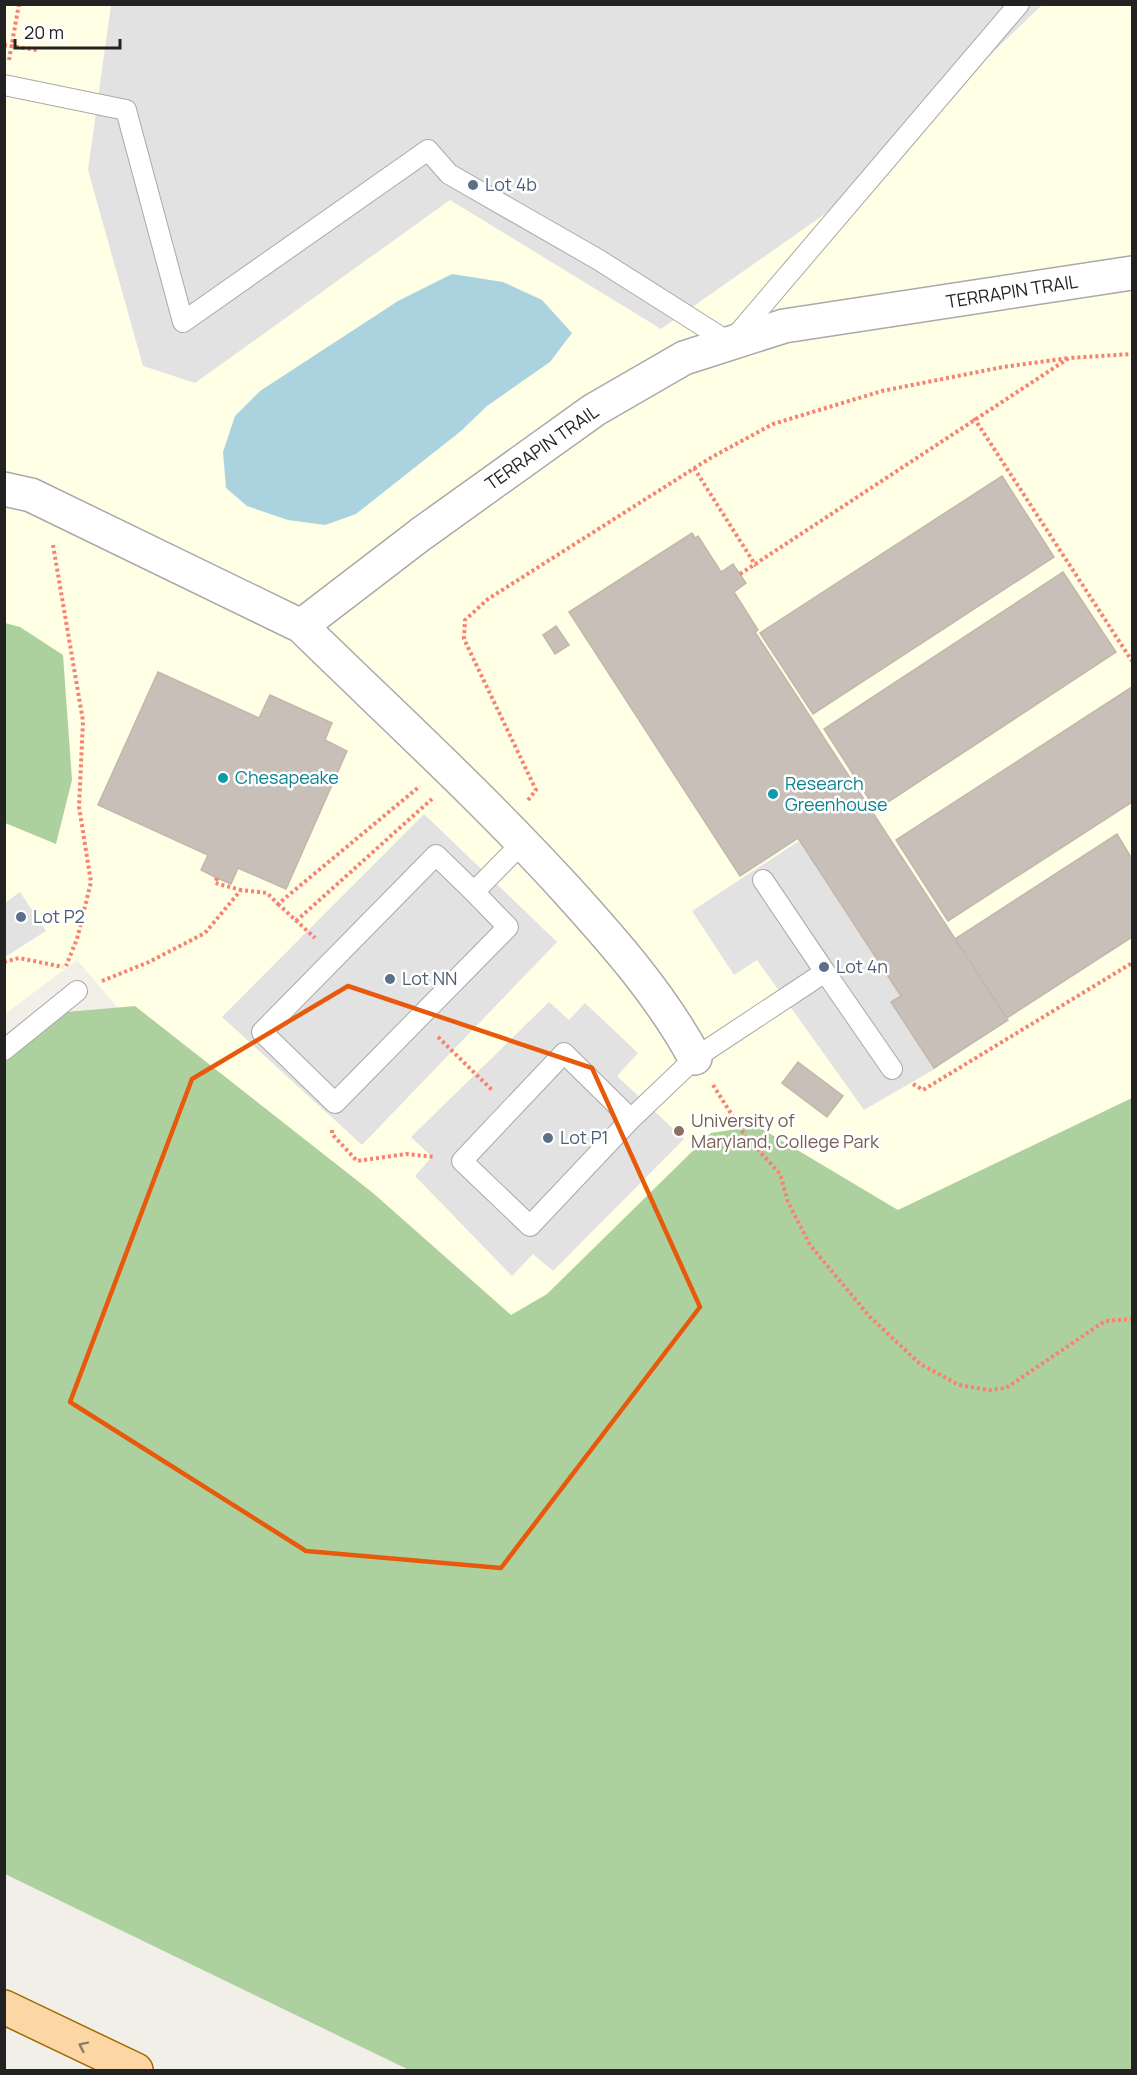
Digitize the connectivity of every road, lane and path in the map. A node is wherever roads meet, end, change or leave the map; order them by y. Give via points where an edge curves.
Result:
1 (19, 4) edge
2 (1019, 4) edge
3 (4, 45) edge
4 (11, 46) junction
5 (37, 50) dead end
6 (5, 85) edge
7 (1132, 273) edge
8 (730, 343) junction
9 (1132, 354) edge
10 (1069, 358) junction
11 (974, 418) junction
12 (694, 468) junction
13 (4, 489) edge
14 (53, 545) dead end
15 (756, 566) junction
16 (740, 574) dead end
17 (301, 626) junction
18 (1132, 660) edge
19 (428, 780) dead end
20 (440, 793) dead end
21 (514, 833) junction
22 (217, 878) dead end
23 (764, 880) dead end
24 (241, 890) junction
25 (474, 892) junction
26 (278, 904) junction
27 (4, 962) edge
28 (1132, 963) edge
29 (65, 968) junction
30 (825, 972) junction
31 (77, 992) junction
32 (4, 1050) edge
33 (451, 1050) dead end
34 (695, 1058) junction
35 (892, 1070) joint
36 (478, 1076) dead end
37 (335, 1103) junction
38 (631, 1119) junction
39 (462, 1161) junction
40 (1132, 1319) edge
41 (4, 2007) edge
42 (136, 2070) edge

1 - 4 path
2 - 8 lane
3 - 4 path
4 - 5 path
4 - 6 path
6 - 8 lane via 126,110 183,322 428,150 449,174 598,260
7 - 8 street, TERRAPIN TRAIL via 784,326
8 - 17 street, TERRAPIN TRAIL via 684,357 594,410
9 - 10 path
10 - 11 path
10 - 12 path via 882,391 773,424
11 - 15 path
11 - 18 path
12 - 15 path
12 - 21 path via 488,599 465,620 464,639 536,790
13 - 17 street via 31,495
14 - 29 path via 83,721 79,807 90,882 77,939
15 - 16 path
17 - 21 street
19 - 26 path
20 - 26 path via 296,921
21 - 25 lane
21 - 34 street via 623,951 679,1028
22 - 24 path via 216,883
23 - 30 lane
24 - 26 path via 267,893
24 - 31 path via 205,933
25 - 37 lane via 508,927
25 - 37 lane via 436,855 262,1032
27 - 29 path via 19,958
28 - 35 path via 923,1090
29 - 31 path
30 - 34 lane
30 - 35 lane
31 - 32 lane
33 - 36 path
34 - 38 lane
34 - 40 path via 744,1134 780,1174 788,1202 810,1245 870,1317 920,1364 959,1385 989,1390 1005,1388 1105,1321
37 - 39 path via 332,1134 357,1161 406,1154
38 - 39 lane via 530,1226
38 - 39 lane via 564,1053
42 -> 41 main road

